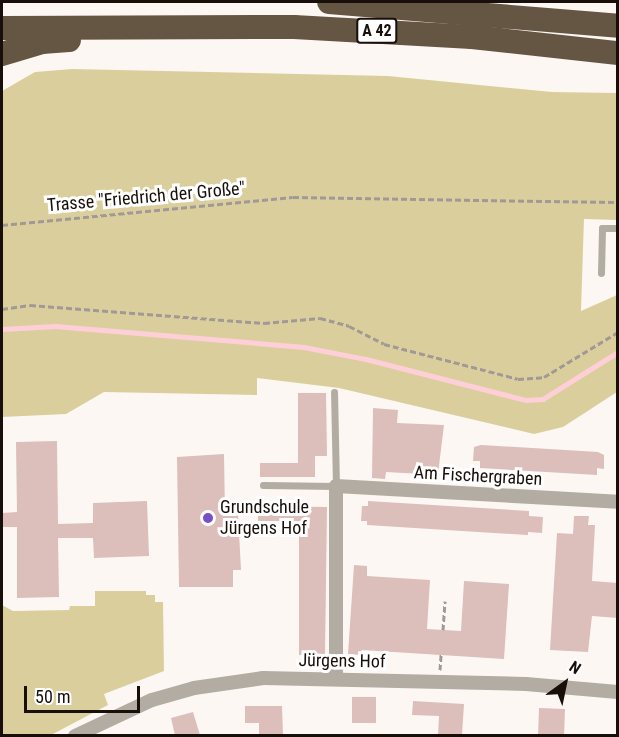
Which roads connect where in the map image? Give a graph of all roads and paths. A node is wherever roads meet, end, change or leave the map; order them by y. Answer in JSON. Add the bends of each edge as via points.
{"nodes":[{"id":1,"x":329,"y":2,"type":"edge"},
{"id":2,"x":188,"y":25,"type":"junction"},
{"id":3,"x":618,"y":26,"type":"edge"},
{"id":4,"x":2,"y":28,"type":"edge"},
{"id":5,"x":618,"y":53,"type":"edge"},
{"id":6,"x":2,"y":54,"type":"edge"},
{"id":7,"x":618,"y":202,"type":"edge"},
{"id":8,"x":2,"y":225,"type":"edge"},
{"id":9,"x":618,"y":228,"type":"edge"},
{"id":10,"x":601,"y":273,"type":"dead end"},
{"id":11,"x":2,"y":309,"type":"edge"},
{"id":12,"x":618,"y":332,"type":"edge"},
{"id":13,"x":334,"y":392,"type":"dead end"},
{"id":14,"x":263,"y":486,"type":"dead end"},
{"id":15,"x":336,"y":486,"type":"junction"},
{"id":16,"x":618,"y":502,"type":"edge"},
{"id":17,"x":445,"y":601,"type":"dead end"},
{"id":18,"x":443,"y":630,"type":"dead end"},
{"id":19,"x":441,"y":654,"type":"dead end"},
{"id":20,"x":441,"y":659,"type":"dead end"},
{"id":21,"x":336,"y":678,"type":"junction"},
{"id":22,"x":618,"y":692,"type":"edge"},
{"id":23,"x":75,"y":735,"type":"edge"}],
"edges":[{"from":1,"to":3,"type":"highway","number":"A 42"},
{"from":2,"to":4,"type":"highway","number":"A 42"},
{"from":2,"to":5,"type":"highway","number":"A 42","via":[[386,31]]},
{"from":2,"to":6,"type":"highway","via":[[177,39],[42,42]]},
{"from":7,"to":8,"type":"path","name":"Trasse \"Friedrich der Große\"","via":[[293,196]]},
{"from":9,"to":10,"type":"lane","via":[[602,228]]},
{"from":11,"to":12,"type":"path","via":[[30,305],[264,323],[320,318],[349,326],[384,344],[518,379],[544,377]]},
{"from":13,"to":15,"type":"lane"},
{"from":14,"to":15,"type":"lane"},
{"from":15,"to":16,"type":"street","name":"Am Fischergraben"},
{"from":15,"to":21,"type":"street"},
{"from":17,"to":18,"type":"path"},
{"from":19,"to":20,"type":"path"},
{"from":21,"to":22,"type":"street","name":"Jürgens Hof","via":[[526,684]]},
{"from":21,"to":23,"type":"street","name":"Jürgens Hof","via":[[263,678],[194,688],[119,713]]}]}
